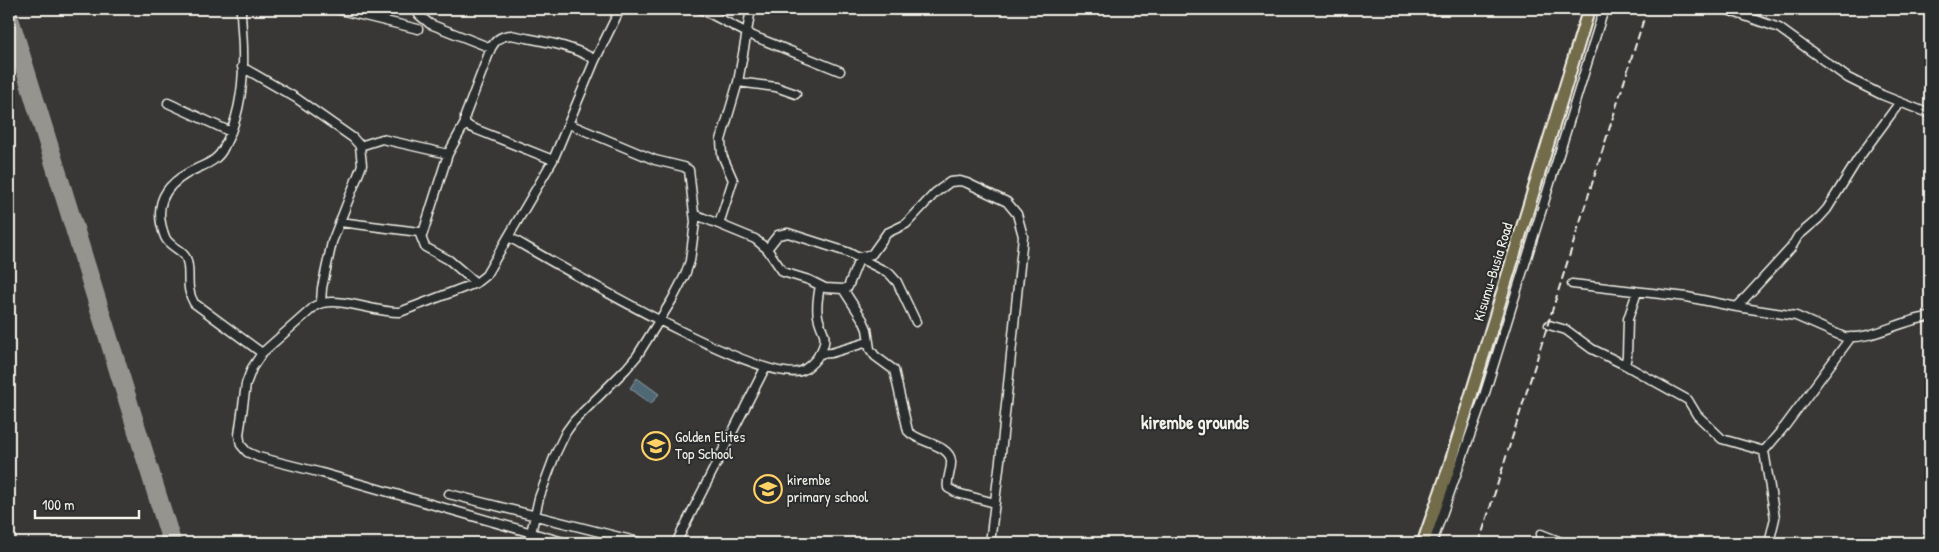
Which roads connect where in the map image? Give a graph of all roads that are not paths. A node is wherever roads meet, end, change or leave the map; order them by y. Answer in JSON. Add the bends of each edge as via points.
{"nodes":[{"id":1,"x":241,"y":9,"type":"edge"},
{"id":2,"x":336,"y":9,"type":"edge"},
{"id":3,"x":418,"y":9,"type":"edge"},
{"id":4,"x":620,"y":9,"type":"edge"},
{"id":5,"x":701,"y":9,"type":"edge"},
{"id":6,"x":751,"y":9,"type":"edge"},
{"id":7,"x":1589,"y":9,"type":"edge"},
{"id":8,"x":1604,"y":9,"type":"edge"},
{"id":9,"x":1725,"y":9,"type":"edge"},
{"id":10,"x":418,"y":29,"type":"dead end"},
{"id":11,"x":747,"y":32,"type":"junction"},
{"id":12,"x":492,"y":48,"type":"junction"},
{"id":13,"x":594,"y":60,"type":"junction"},
{"id":14,"x":242,"y":67,"type":"junction"},
{"id":15,"x":840,"y":71,"type":"dead end"},
{"id":16,"x":738,"y":82,"type":"junction"},
{"id":17,"x":796,"y":94,"type":"dead end"},
{"id":18,"x":1900,"y":102,"type":"junction"},
{"id":19,"x":168,"y":103,"type":"dead end"},
{"id":20,"x":1930,"y":114,"type":"edge"},
{"id":21,"x":466,"y":124,"type":"junction"},
{"id":22,"x":569,"y":124,"type":"junction"},
{"id":23,"x":231,"y":132,"type":"junction"},
{"id":24,"x":360,"y":146,"type":"junction"},
{"id":25,"x":448,"y":154,"type":"junction"},
{"id":26,"x":553,"y":160,"type":"junction"},
{"id":27,"x":694,"y":214,"type":"junction"},
{"id":28,"x":340,"y":222,"type":"junction"},
{"id":29,"x":719,"y":224,"type":"junction"},
{"id":30,"x":422,"y":236,"type":"junction"},
{"id":31,"x":509,"y":237,"type":"junction"},
{"id":32,"x":767,"y":249,"type":"junction"},
{"id":33,"x":860,"y":257,"type":"junction"},
{"id":34,"x":476,"y":283,"type":"junction"},
{"id":35,"x":1572,"y":284,"type":"dead end"},
{"id":36,"x":820,"y":286,"type":"junction"},
{"id":37,"x":843,"y":289,"type":"junction"},
{"id":38,"x":1637,"y":292,"type":"junction"},
{"id":39,"x":321,"y":302,"type":"junction"},
{"id":40,"x":1737,"y":307,"type":"junction"},
{"id":41,"x":1930,"y":317,"type":"edge"},
{"id":42,"x":659,"y":320,"type":"junction"},
{"id":43,"x":916,"y":322,"type":"dead end"},
{"id":44,"x":1549,"y":325,"type":"dead end"},
{"id":45,"x":1852,"y":337,"type":"junction"},
{"id":46,"x":868,"y":342,"type":"junction"},
{"id":47,"x":262,"y":353,"type":"junction"},
{"id":48,"x":820,"y":354,"type":"junction"},
{"id":49,"x":1625,"y":365,"type":"junction"},
{"id":50,"x":765,"y":368,"type":"junction"},
{"id":51,"x":1764,"y":451,"type":"junction"},
{"id":52,"x":449,"y":494,"type":"dead end"},
{"id":53,"x":995,"y":503,"type":"junction"},
{"id":54,"x":534,"y":516,"type":"junction"},
{"id":55,"x":531,"y":533,"type":"junction"},
{"id":56,"x":1541,"y":534,"type":"dead end"},
{"id":57,"x":568,"y":543,"type":"edge"},
{"id":58,"x":643,"y":543,"type":"edge"},
{"id":59,"x":676,"y":543,"type":"edge"},
{"id":60,"x":990,"y":543,"type":"edge"},
{"id":61,"x":1422,"y":543,"type":"edge"},
{"id":62,"x":1432,"y":543,"type":"edge"},
{"id":63,"x":1564,"y":543,"type":"edge"},
{"id":64,"x":1769,"y":543,"type":"edge"}],
"edges":[{"from":1,"to":14,"type":"street"},
{"from":2,"to":10,"type":"street"},
{"from":3,"to":12,"type":"street","via":[[419,15],[430,24]]},
{"from":4,"to":13,"type":"street"},
{"from":5,"to":11,"type":"street"},
{"from":6,"to":11,"type":"street"},
{"from":7,"to":61,"type":"highway","name":"Kisumu-Busia Road","via":[[1451,463]]},
{"from":8,"to":62,"type":"street","via":[[1484,396]]},
{"from":9,"to":18,"type":"street","via":[[1779,28],[1848,78]]},
{"from":11,"to":15,"type":"street"},
{"from":11,"to":16,"type":"street"},
{"from":12,"to":13,"type":"street","via":[[498,39],[511,35],[554,44]]},
{"from":12,"to":21,"type":"street","via":[[465,116]]},
{"from":13,"to":22,"type":"street"},
{"from":14,"to":23,"type":"street","via":[[241,94]]},
{"from":14,"to":24,"type":"street","via":[[296,98]]},
{"from":16,"to":17,"type":"street","via":[[776,87]]},
{"from":16,"to":29,"type":"street","via":[[721,140],[722,155],[733,180]]},
{"from":18,"to":20,"type":"street"},
{"from":18,"to":40,"type":"street","via":[[1858,159],[1827,209],[1798,236],[1791,248]]},
{"from":19,"to":23,"type":"street"},
{"from":21,"to":25,"type":"street"},
{"from":21,"to":26,"type":"street"},
{"from":22,"to":26,"type":"street"},
{"from":22,"to":27,"type":"street","via":[[655,160],[687,168]]},
{"from":23,"to":47,"type":"street","via":[[214,160],[175,182],[160,204],[160,216],[167,241],[187,259],[188,287],[194,303]]},
{"from":24,"to":25,"type":"street","via":[[382,139]]},
{"from":24,"to":28,"type":"street","via":[[362,165]]},
{"from":25,"to":30,"type":"street"},
{"from":26,"to":31,"type":"street"},
{"from":27,"to":29,"type":"street"},
{"from":27,"to":42,"type":"street","via":[[690,261],[678,290]]},
{"from":28,"to":30,"type":"street","via":[[417,232]]},
{"from":28,"to":39,"type":"street","via":[[332,242]]},
{"from":29,"to":32,"type":"street","via":[[755,239]]},
{"from":30,"to":34,"type":"street","via":[[425,247],[449,260]]},
{"from":31,"to":34,"type":"street","via":[[486,275]]},
{"from":31,"to":42,"type":"street"},
{"from":32,"to":33,"type":"street","via":[[778,235],[788,233]]},
{"from":32,"to":36,"type":"street","via":[[784,272]]},
{"from":33,"to":37,"type":"street","via":[[852,280]]},
{"from":33,"to":43,"type":"street","via":[[889,273],[897,282]]},
{"from":33,"to":53,"type":"street","via":[[872,254],[887,233],[906,224],[950,182],[967,183],[996,196],[1007,202],[1017,214],[1023,236]]},
{"from":34,"to":39,"type":"street","via":[[400,312]]},
{"from":35,"to":38,"type":"street"},
{"from":36,"to":37,"type":"street"},
{"from":36,"to":48,"type":"street","via":[[818,315],[824,340]]},
{"from":37,"to":46,"type":"street","via":[[863,320]]},
{"from":38,"to":40,"type":"street","via":[[1687,296]]},
{"from":38,"to":49,"type":"street","via":[[1628,319]]},
{"from":39,"to":47,"type":"street"},
{"from":40,"to":45,"type":"street","via":[[1796,316],[1839,335]]},
{"from":41,"to":45,"type":"street"},
{"from":42,"to":50,"type":"street","via":[[734,357]]},
{"from":42,"to":54,"type":"street","via":[[626,369],[570,426],[555,455]]},
{"from":44,"to":49,"type":"street","via":[[1566,330]]},
{"from":45,"to":51,"type":"street"},
{"from":46,"to":48,"type":"street"},
{"from":46,"to":53,"type":"street","via":[[876,356],[894,370],[908,431],[950,454],[948,488],[956,494]]},
{"from":47,"to":55,"type":"street","via":[[246,384],[242,407],[238,435],[246,452]]},
{"from":48,"to":50,"type":"street","via":[[800,373]]},
{"from":49,"to":51,"type":"street","via":[[1688,400],[1697,415],[1722,439]]},
{"from":50,"to":59,"type":"street"},
{"from":51,"to":64,"type":"street","via":[[1775,518]]},
{"from":52,"to":54,"type":"street"},
{"from":53,"to":60,"type":"street"},
{"from":54,"to":55,"type":"street"},
{"from":54,"to":58,"type":"street"},
{"from":55,"to":57,"type":"street"},
{"from":56,"to":63,"type":"street"}]}
